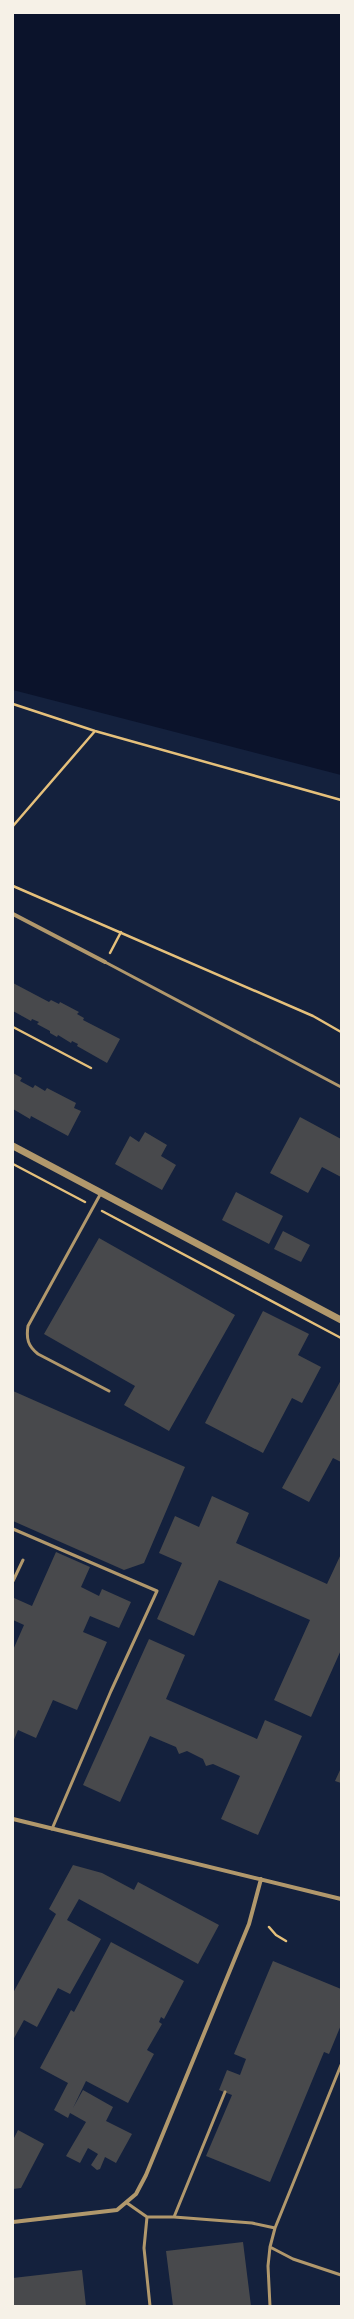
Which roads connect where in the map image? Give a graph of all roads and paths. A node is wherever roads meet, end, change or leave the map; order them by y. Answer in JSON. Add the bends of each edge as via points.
{"nodes":[{"id":1,"x":13,"y":704,"type":"edge"},
{"id":2,"x":95,"y":731,"type":"junction"},
{"id":3,"x":341,"y":800,"type":"edge"},
{"id":4,"x":13,"y":826,"type":"edge"},
{"id":5,"x":13,"y":886,"type":"edge"},
{"id":6,"x":13,"y":914,"type":"edge"},
{"id":7,"x":121,"y":932,"type":"junction"},
{"id":8,"x":106,"y":962,"type":"junction"},
{"id":9,"x":13,"y":1027,"type":"edge"},
{"id":10,"x":341,"y":1032,"type":"edge"},
{"id":11,"x":91,"y":1068,"type":"dead end"},
{"id":12,"x":341,"y":1087,"type":"edge"},
{"id":13,"x":13,"y":1146,"type":"edge"},
{"id":14,"x":13,"y":1164,"type":"edge"},
{"id":15,"x":101,"y":1193,"type":"junction"},
{"id":16,"x":94,"y":1207,"type":"junction"},
{"id":17,"x":341,"y":1320,"type":"edge"},
{"id":18,"x":341,"y":1338,"type":"edge"},
{"id":19,"x":109,"y":1390,"type":"dead end"},
{"id":20,"x":13,"y":1529,"type":"edge"},
{"id":21,"x":23,"y":1560,"type":"dead end"},
{"id":22,"x":13,"y":1581,"type":"edge"},
{"id":23,"x":13,"y":1819,"type":"edge"},
{"id":24,"x":52,"y":1829,"type":"junction"},
{"id":25,"x":262,"y":1879,"type":"junction"},
{"id":26,"x":341,"y":1899,"type":"edge"},
{"id":27,"x":269,"y":1927,"type":"dead end"},
{"id":28,"x":286,"y":1941,"type":"dead end"},
{"id":29,"x":341,"y":2065,"type":"edge"},
{"id":30,"x":225,"y":2092,"type":"dead end"},
{"id":31,"x":127,"y":2203,"type":"junction"},
{"id":32,"x":146,"y":2217,"type":"junction"},
{"id":33,"x":174,"y":2217,"type":"junction"},
{"id":34,"x":13,"y":2222,"type":"edge"},
{"id":35,"x":275,"y":2228,"type":"junction"},
{"id":36,"x":270,"y":2247,"type":"junction"},
{"id":37,"x":341,"y":2275,"type":"edge"},
{"id":38,"x":150,"y":2306,"type":"edge"},
{"id":39,"x":270,"y":2306,"type":"edge"}],
"edges":[{"from":1,"to":2,"type":"path"},
{"from":2,"to":3,"type":"path"},
{"from":2,"to":4,"type":"path"},
{"from":5,"to":7,"type":"path"},
{"from":6,"to":8,"type":"street"},
{"from":7,"to":8,"type":"path"},
{"from":7,"to":10,"type":"path","via":[[313,1016]]},
{"from":8,"to":12,"type":"lane"},
{"from":9,"to":11,"type":"path"},
{"from":13,"to":15,"type":"street"},
{"from":14,"to":16,"type":"path"},
{"from":15,"to":16,"type":"lane"},
{"from":15,"to":17,"type":"street"},
{"from":16,"to":18,"type":"path"},
{"from":16,"to":19,"type":"lane","via":[[28,1326],[26,1337],[30,1347],[38,1354]]},
{"from":20,"to":24,"type":"lane","via":[[157,1591]]},
{"from":21,"to":22,"type":"lane"},
{"from":23,"to":24,"type":"street"},
{"from":24,"to":25,"type":"street"},
{"from":25,"to":26,"type":"street"},
{"from":25,"to":31,"type":"street","via":[[249,1924],[146,2175],[136,2194]]},
{"from":27,"to":28,"type":"path"},
{"from":29,"to":35,"type":"lane"},
{"from":30,"to":33,"type":"lane"},
{"from":31,"to":32,"type":"lane"},
{"from":31,"to":34,"type":"street","via":[[117,2210]]},
{"from":32,"to":33,"type":"lane"},
{"from":32,"to":38,"type":"lane","via":[[144,2248]]},
{"from":33,"to":35,"type":"lane","via":[[252,2223]]},
{"from":35,"to":36,"type":"lane"},
{"from":36,"to":37,"type":"lane","via":[[293,2259]]},
{"from":36,"to":39,"type":"lane"}]}
